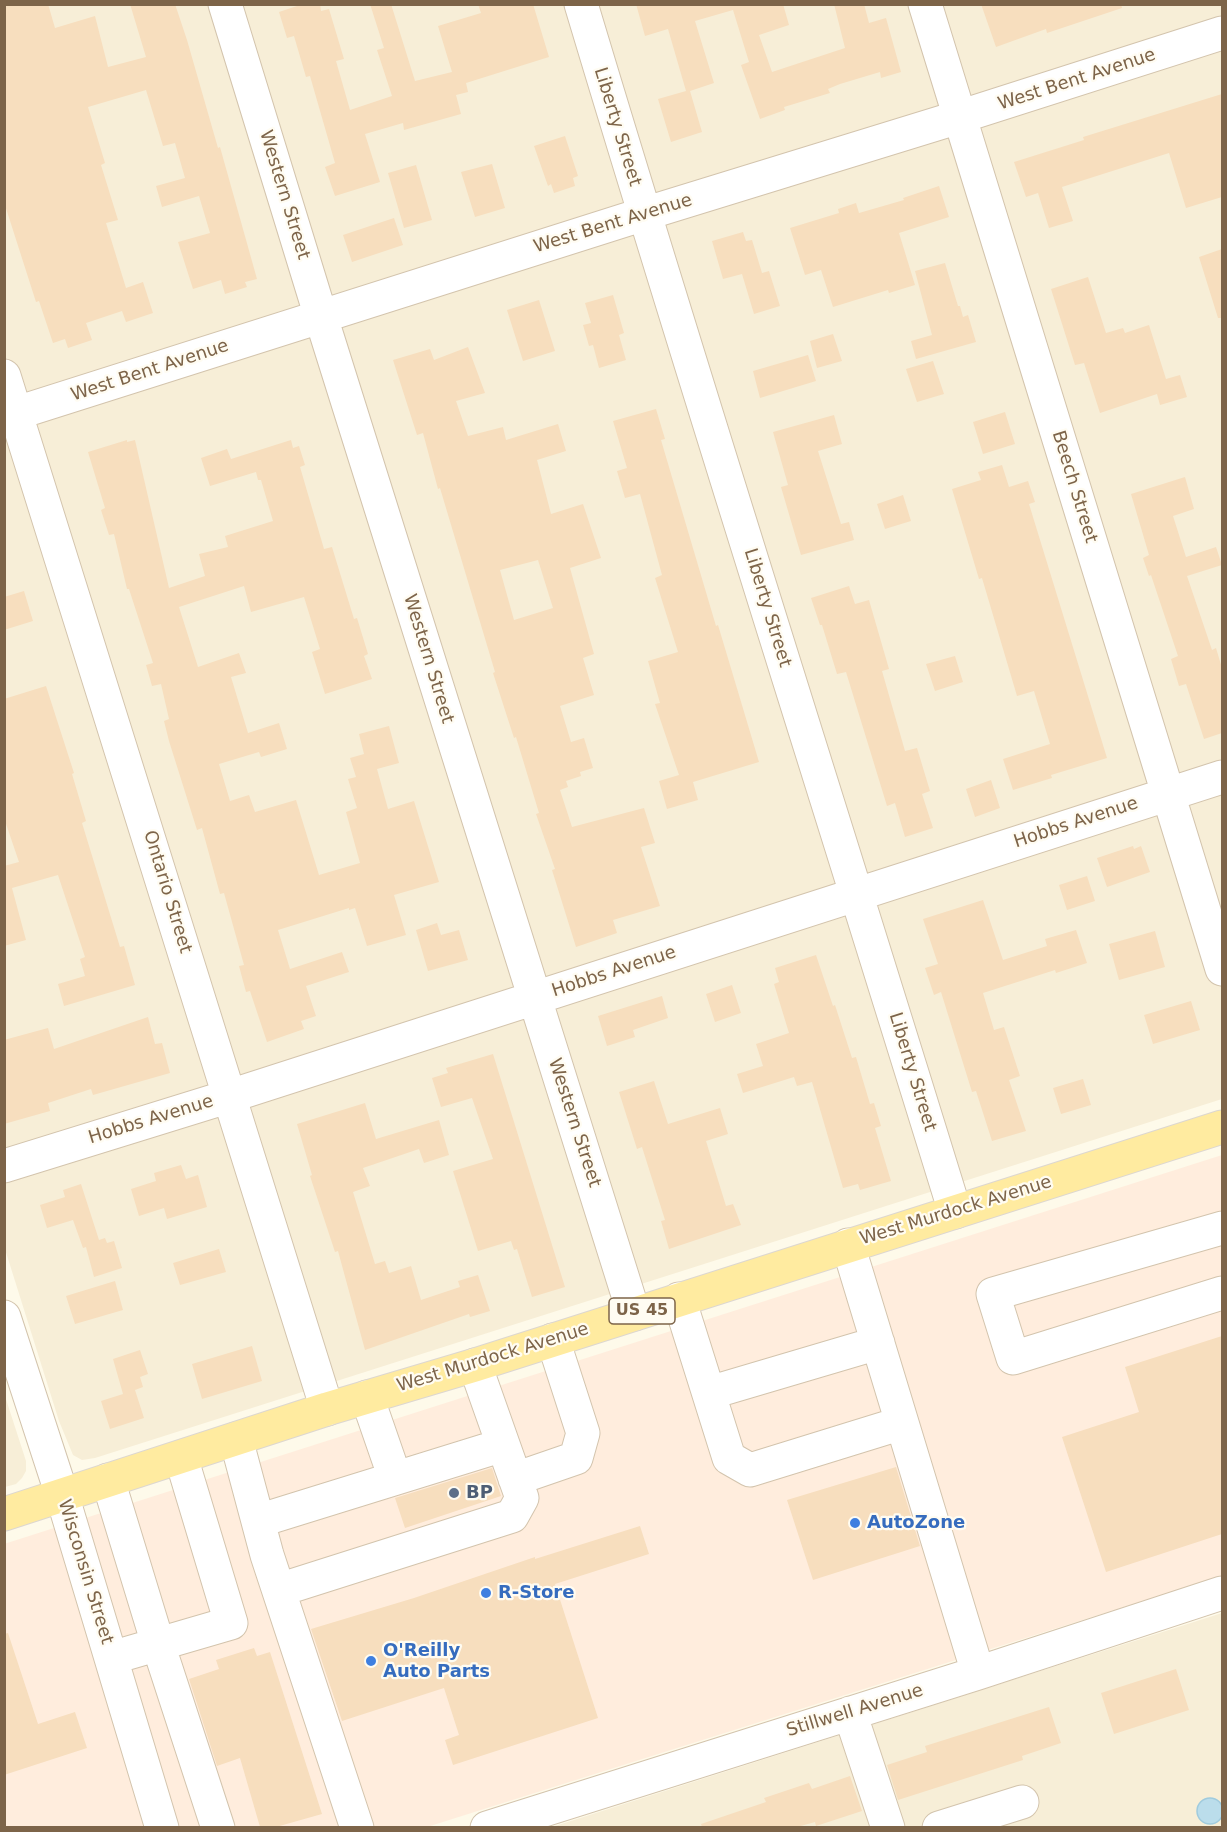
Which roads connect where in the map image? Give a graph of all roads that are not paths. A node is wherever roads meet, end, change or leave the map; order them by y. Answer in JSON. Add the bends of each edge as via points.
{"nodes":[{"id":1,"x":225,"y":4,"type":"edge"},
{"id":2,"x":581,"y":4,"type":"edge"},
{"id":3,"x":925,"y":4,"type":"edge"},
{"id":4,"x":1222,"y":33,"type":"edge"},
{"id":5,"x":959,"y":117,"type":"junction"},
{"id":6,"x":644,"y":214,"type":"junction"},
{"id":7,"x":321,"y":316,"type":"junction"},
{"id":8,"x":4,"y":376,"type":"edge"},
{"id":9,"x":10,"y":415,"type":"edge"},
{"id":10,"x":1222,"y":777,"type":"edge"},
{"id":11,"x":1169,"y":794,"type":"junction"},
{"id":12,"x":857,"y":893,"type":"junction"},
{"id":13,"x":1222,"y":969,"type":"edge"},
{"id":14,"x":534,"y":998,"type":"junction"},
{"id":15,"x":230,"y":1096,"type":"junction"},
{"id":16,"x":1222,"y":1127,"type":"edge"},
{"id":17,"x":4,"y":1166,"type":"edge"},
{"id":18,"x":955,"y":1212,"type":"junction"},
{"id":19,"x":1222,"y":1228,"type":"edge"},
{"id":20,"x":848,"y":1245,"type":"junction"},
{"id":21,"x":1222,"y":1293,"type":"edge"},
{"id":22,"x":679,"y":1299,"type":"junction"},
{"id":23,"x":634,"y":1314,"type":"junction"},
{"id":24,"x":4,"y":1317,"type":"edge"},
{"id":25,"x":553,"y":1340,"type":"junction"},
{"id":26,"x":878,"y":1343,"type":"junction"},
{"id":27,"x":476,"y":1365,"type":"junction"},
{"id":28,"x":709,"y":1393,"type":"junction"},
{"id":29,"x":367,"y":1397,"type":"junction"},
{"id":30,"x":327,"y":1409,"type":"junction"},
{"id":31,"x":902,"y":1424,"type":"junction"},
{"id":32,"x":236,"y":1439,"type":"junction"},
{"id":33,"x":502,"y":1445,"type":"junction"},
{"id":34,"x":181,"y":1457,"type":"junction"},
{"id":35,"x":395,"y":1478,"type":"junction"},
{"id":36,"x":515,"y":1479,"type":"junction"},
{"id":37,"x":108,"y":1480,"type":"junction"},
{"id":38,"x":62,"y":1496,"type":"junction"},
{"id":39,"x":4,"y":1514,"type":"edge"},
{"id":40,"x":258,"y":1521,"type":"junction"},
{"id":41,"x":279,"y":1590,"type":"junction"},
{"id":42,"x":1222,"y":1593,"type":"edge"},
{"id":43,"x":158,"y":1644,"type":"junction"},
{"id":44,"x":111,"y":1658,"type":"junction"},
{"id":45,"x":978,"y":1673,"type":"junction"},
{"id":46,"x":850,"y":1713,"type":"junction"},
{"id":47,"x":201,"y":1775,"type":"junction"},
{"id":48,"x":151,"y":1791,"type":"junction"},
{"id":49,"x":1022,"y":1802,"type":"dead end"},
{"id":50,"x":545,"y":1819,"type":"edge"},
{"id":51,"x":209,"y":1825,"type":"edge"},
{"id":52,"x":162,"y":1827,"type":"edge"},
{"id":53,"x":357,"y":1827,"type":"edge"},
{"id":54,"x":487,"y":1827,"type":"edge"},
{"id":55,"x":888,"y":1827,"type":"edge"},
{"id":56,"x":939,"y":1827,"type":"edge"}],
"edges":[{"from":1,"to":7,"type":"street","name":"Western Street"},
{"from":2,"to":6,"type":"street","name":"Liberty Street"},
{"from":3,"to":5,"type":"street","name":"Beech Street"},
{"from":4,"to":5,"type":"street","name":"West Bent Avenue"},
{"from":5,"to":6,"type":"street","name":"West Bent Avenue"},
{"from":5,"to":11,"type":"street","name":"Beech Street"},
{"from":6,"to":7,"type":"street","name":"West Bent Avenue"},
{"from":6,"to":12,"type":"street","name":"Liberty Street"},
{"from":7,"to":9,"type":"street","name":"West Bent Avenue"},
{"from":7,"to":14,"type":"street","name":"Western Street"},
{"from":8,"to":9,"type":"street","name":"Ontario Street"},
{"from":9,"to":15,"type":"street","name":"Ontario Street"},
{"from":10,"to":11,"type":"street","name":"Hobbs Avenue"},
{"from":11,"to":12,"type":"street","name":"Hobbs Avenue"},
{"from":11,"to":13,"type":"street","name":"Beech Street"},
{"from":12,"to":14,"type":"street","name":"Hobbs Avenue"},
{"from":12,"to":18,"type":"street","name":"Liberty Street"},
{"from":14,"to":15,"type":"street","name":"Hobbs Avenue"},
{"from":14,"to":23,"type":"street","name":"Western Street"},
{"from":15,"to":17,"type":"street","name":"Hobbs Avenue"},
{"from":15,"to":30,"type":"street","name":"Ontario Street"},
{"from":16,"to":18,"type":"main road","name":"West Murdock Avenue","number":"US 45"},
{"from":18,"to":20,"type":"main road","name":"West Murdock Avenue","number":"US 45"},
{"from":19,"to":21,"type":"street","via":[[993,1294],[1013,1358]]},
{"from":20,"to":22,"type":"main road","name":"West Murdock Avenue","number":"US 45"},
{"from":20,"to":26,"type":"street"},
{"from":22,"to":23,"type":"main road","name":"West Murdock Avenue","number":"US 45"},
{"from":22,"to":28,"type":"street"},
{"from":23,"to":25,"type":"main road","name":"West Murdock Avenue","number":"US 45"},
{"from":24,"to":38,"type":"street","name":"Wisconsin Street"},
{"from":25,"to":27,"type":"main road","name":"West Murdock Avenue","number":"US 45"},
{"from":25,"to":36,"type":"street","via":[[583,1433],[576,1458]]},
{"from":26,"to":28,"type":"street"},
{"from":26,"to":31,"type":"street"},
{"from":27,"to":29,"type":"main road","name":"West Murdock Avenue","number":"US 45"},
{"from":27,"to":33,"type":"street"},
{"from":28,"to":31,"type":"street","via":[[729,1458],[750,1470]]},
{"from":29,"to":30,"type":"main road","name":"West Murdock Avenue","number":"US 45"},
{"from":29,"to":35,"type":"street"},
{"from":30,"to":32,"type":"main road","name":"West Murdock Avenue","number":"US 45"},
{"from":31,"to":45,"type":"street"},
{"from":32,"to":34,"type":"main road","name":"West Murdock Avenue","number":"US 45"},
{"from":32,"to":40,"type":"street"},
{"from":33,"to":35,"type":"street"},
{"from":33,"to":36,"type":"street"},
{"from":34,"to":37,"type":"main road","name":"West Murdock Avenue","number":"US 45"},
{"from":34,"to":43,"type":"street","via":[[231,1623]]},
{"from":35,"to":40,"type":"street"},
{"from":36,"to":41,"type":"street","via":[[522,1498],[512,1516]]},
{"from":37,"to":38,"type":"main road","name":"West Murdock Avenue","number":"US 45"},
{"from":37,"to":43,"type":"street"},
{"from":38,"to":39,"type":"main road","name":"West Murdock Avenue","number":"US 45"},
{"from":38,"to":44,"type":"street","name":"Wisconsin Street"},
{"from":40,"to":41,"type":"street"},
{"from":41,"to":53,"type":"street"},
{"from":42,"to":45,"type":"street","name":"Stillwell Avenue"},
{"from":43,"to":44,"type":"street"},
{"from":43,"to":47,"type":"street"},
{"from":44,"to":48,"type":"street","name":"Wisconsin Street"},
{"from":45,"to":46,"type":"street","name":"Stillwell Avenue"},
{"from":46,"to":50,"type":"street","name":"Stillwell Avenue"},
{"from":46,"to":55,"type":"street"},
{"from":47,"to":48,"type":"street"},
{"from":47,"to":51,"type":"street"},
{"from":48,"to":52,"type":"street","name":"Wisconsin Street"},
{"from":49,"to":56,"type":"street"},
{"from":50,"to":54,"type":"street","name":"Stillwell Avenue"}]}
